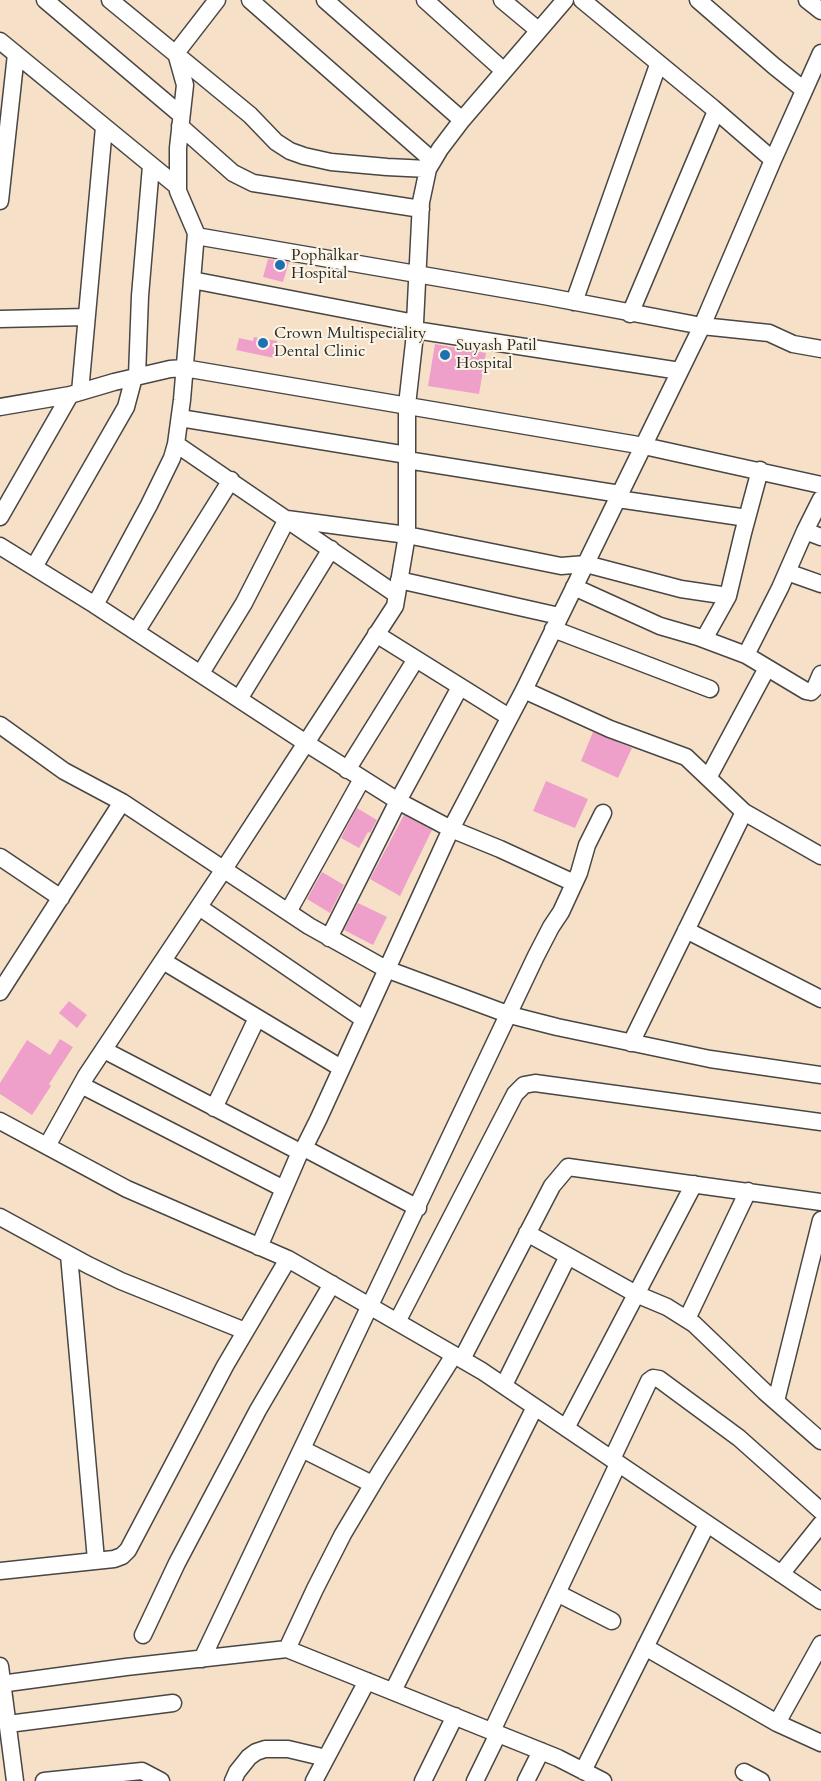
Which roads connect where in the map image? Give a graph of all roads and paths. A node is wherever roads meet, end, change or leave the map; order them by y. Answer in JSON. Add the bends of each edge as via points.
{"nodes":[{"id":1,"x":45,"y":0,"type":"edge"},
{"id":2,"x":110,"y":0,"type":"edge"},
{"id":3,"x":217,"y":0,"type":"edge"},
{"id":4,"x":250,"y":0,"type":"edge"},
{"id":5,"x":325,"y":0,"type":"edge"},
{"id":6,"x":425,"y":0,"type":"edge"},
{"id":7,"x":502,"y":0,"type":"edge"},
{"id":8,"x":565,"y":0,"type":"edge"},
{"id":9,"x":582,"y":0,"type":"edge"},
{"id":10,"x":698,"y":0,"type":"edge"},
{"id":11,"x":807,"y":0,"type":"edge"},
{"id":12,"x":821,"y":11,"type":"edge"},
{"id":13,"x":538,"y":30,"type":"junction"},
{"id":14,"x":0,"y":40,"type":"edge"},
{"id":15,"x":821,"y":53,"type":"edge"},
{"id":16,"x":16,"y":54,"type":"junction"},
{"id":17,"x":176,"y":54,"type":"junction"},
{"id":18,"x":658,"y":65,"type":"junction"},
{"id":19,"x":504,"y":71,"type":"junction"},
{"id":20,"x":804,"y":90,"type":"junction"},
{"id":21,"x":716,"y":111,"type":"junction"},
{"id":22,"x":462,"y":120,"type":"junction"},
{"id":23,"x":181,"y":121,"type":"junction"},
{"id":24,"x":104,"y":127,"type":"junction"},
{"id":25,"x":773,"y":160,"type":"junction"},
{"id":26,"x":431,"y":165,"type":"junction"},
{"id":27,"x":151,"y":166,"type":"junction"},
{"id":28,"x":178,"y":187,"type":"junction"},
{"id":29,"x":0,"y":200,"type":"edge"},
{"id":30,"x":421,"y":209,"type":"junction"},
{"id":31,"x":196,"y":236,"type":"junction"},
{"id":32,"x":418,"y":276,"type":"junction"},
{"id":33,"x":192,"y":280,"type":"junction"},
{"id":34,"x":574,"y":302,"type":"junction"},
{"id":35,"x":630,"y":314,"type":"junction"},
{"id":36,"x":86,"y":317,"type":"junction"},
{"id":37,"x":0,"y":319,"type":"edge"},
{"id":38,"x":415,"y":326,"type":"junction"},
{"id":39,"x":702,"y":326,"type":"junction"},
{"id":40,"x":821,"y":349,"type":"edge"},
{"id":41,"x":184,"y":368,"type":"junction"},
{"id":42,"x":680,"y":371,"type":"junction"},
{"id":43,"x":135,"y":376,"type":"junction"},
{"id":44,"x":75,"y":394,"type":"junction"},
{"id":45,"x":407,"y":405,"type":"junction"},
{"id":46,"x":0,"y":406,"type":"edge"},
{"id":47,"x":180,"y":418,"type":"junction"},
{"id":48,"x":176,"y":444,"type":"junction"},
{"id":49,"x":644,"y":446,"type":"junction"},
{"id":50,"x":407,"y":458,"type":"junction"},
{"id":51,"x":760,"y":470,"type":"junction"},
{"id":52,"x":231,"y":480,"type":"junction"},
{"id":53,"x":821,"y":485,"type":"edge"},
{"id":54,"x":619,"y":497,"type":"junction"},
{"id":55,"x":821,"y":499,"type":"edge"},
{"id":56,"x":0,"y":516,"type":"edge"},
{"id":57,"x":747,"y":518,"type":"junction"},
{"id":58,"x":288,"y":519,"type":"junction"},
{"id":59,"x":805,"y":531,"type":"junction"},
{"id":60,"x":406,"y":535,"type":"junction"},
{"id":61,"x":821,"y":537,"type":"edge"},
{"id":62,"x":0,"y":546,"type":"edge"},
{"id":63,"x":331,"y":549,"type":"junction"},
{"id":64,"x":586,"y":564,"type":"junction"},
{"id":65,"x":34,"y":567,"type":"junction"},
{"id":66,"x":787,"y":572,"type":"junction"},
{"id":67,"x":821,"y":584,"type":"edge"},
{"id":68,"x":398,"y":587,"type":"junction"},
{"id":69,"x":574,"y":587,"type":"junction"},
{"id":70,"x":728,"y":596,"type":"junction"},
{"id":71,"x":95,"y":605,"type":"junction"},
{"id":72,"x":556,"y":622,"type":"junction"},
{"id":73,"x":136,"y":632,"type":"junction"},
{"id":74,"x":376,"y":634,"type":"junction"},
{"id":75,"x":704,"y":640,"type":"junction"},
{"id":76,"x":746,"y":655,"type":"junction"},
{"id":77,"x":416,"y":660,"type":"junction"},
{"id":78,"x":767,"y":668,"type":"junction"},
{"id":79,"x":201,"y":673,"type":"junction"},
{"id":80,"x":821,"y":674,"type":"edge"},
{"id":81,"x":460,"y":687,"type":"junction"},
{"id":82,"x":710,"y":689,"type":"dead end"},
{"id":83,"x":524,"y":690,"type":"junction"},
{"id":84,"x":239,"y":699,"type":"junction"},
{"id":85,"x":509,"y":718,"type":"junction"},
{"id":86,"x":0,"y":725,"type":"edge"},
{"id":87,"x":306,"y":743,"type":"junction"},
{"id":88,"x":347,"y":770,"type":"junction"},
{"id":89,"x":708,"y":778,"type":"junction"},
{"id":90,"x":362,"y":779,"type":"junction"},
{"id":91,"x":398,"y":801,"type":"junction"},
{"id":92,"x":122,"y":802,"type":"junction"},
{"id":93,"x":744,"y":812,"type":"junction"},
{"id":94,"x":603,"y":813,"type":"dead end"},
{"id":95,"x":451,"y":829,"type":"junction"},
{"id":96,"x":821,"y":856,"type":"edge"},
{"id":97,"x":0,"y":857,"type":"edge"},
{"id":98,"x":224,"y":869,"type":"junction"},
{"id":99,"x":574,"y":883,"type":"junction"},
{"id":100,"x":61,"y":898,"type":"junction"},
{"id":101,"x":199,"y":907,"type":"junction"},
{"id":102,"x":288,"y":912,"type":"junction"},
{"id":103,"x":686,"y":930,"type":"junction"},
{"id":104,"x":329,"y":938,"type":"junction"},
{"id":105,"x":163,"y":961,"type":"junction"},
{"id":106,"x":386,"y":969,"type":"junction"},
{"id":107,"x":0,"y":992,"type":"edge"},
{"id":108,"x":821,"y":999,"type":"edge"},
{"id":109,"x":510,"y":1015,"type":"junction"},
{"id":110,"x":257,"y":1018,"type":"junction"},
{"id":111,"x":364,"y":1019,"type":"junction"},
{"id":112,"x":631,"y":1043,"type":"junction"},
{"id":113,"x":104,"y":1050,"type":"junction"},
{"id":114,"x":341,"y":1068,"type":"junction"},
{"id":115,"x":821,"y":1074,"type":"edge"},
{"id":116,"x":81,"y":1085,"type":"junction"},
{"id":117,"x":214,"y":1108,"type":"junction"},
{"id":118,"x":0,"y":1121,"type":"edge"},
{"id":119,"x":821,"y":1122,"type":"edge"},
{"id":120,"x":47,"y":1146,"type":"junction"},
{"id":121,"x":302,"y":1150,"type":"junction"},
{"id":122,"x":694,"y":1184,"type":"junction"},
{"id":123,"x":284,"y":1189,"type":"junction"},
{"id":124,"x":748,"y":1191,"type":"junction"},
{"id":125,"x":821,"y":1202,"type":"edge"},
{"id":126,"x":418,"y":1208,"type":"junction"},
{"id":127,"x":0,"y":1217,"type":"edge"},
{"id":128,"x":821,"y":1220,"type":"edge"},
{"id":129,"x":527,"y":1233,"type":"junction"},
{"id":130,"x":259,"y":1246,"type":"junction"},
{"id":131,"x":69,"y":1255,"type":"junction"},
{"id":132,"x":568,"y":1256,"type":"junction"},
{"id":133,"x":288,"y":1259,"type":"junction"},
{"id":134,"x":332,"y":1284,"type":"junction"},
{"id":135,"x":636,"y":1294,"type":"junction"},
{"id":136,"x":370,"y":1306,"type":"junction"},
{"id":137,"x":687,"y":1320,"type":"junction"},
{"id":138,"x":397,"y":1322,"type":"junction"},
{"id":139,"x":245,"y":1331,"type":"junction"},
{"id":140,"x":458,"y":1357,"type":"junction"},
{"id":141,"x":504,"y":1385,"type":"junction"},
{"id":142,"x":776,"y":1401,"type":"junction"},
{"id":143,"x":535,"y":1407,"type":"junction"},
{"id":144,"x":566,"y":1428,"type":"junction"},
{"id":145,"x":821,"y":1442,"type":"edge"},
{"id":146,"x":302,"y":1449,"type":"junction"},
{"id":147,"x":615,"y":1461,"type":"junction"},
{"id":148,"x":372,"y":1484,"type":"junction"},
{"id":149,"x":821,"y":1511,"type":"edge"},
{"id":150,"x":707,"y":1524,"type":"junction"},
{"id":151,"x":821,"y":1524,"type":"edge"},
{"id":152,"x":96,"y":1560,"type":"junction"},
{"id":153,"x":0,"y":1571,"type":"edge"},
{"id":154,"x":781,"y":1574,"type":"junction"},
{"id":155,"x":557,"y":1593,"type":"junction"},
{"id":156,"x":821,"y":1601,"type":"edge"},
{"id":157,"x":612,"y":1620,"type":"dead end"},
{"id":158,"x":143,"y":1635,"type":"dead end"},
{"id":159,"x":821,"y":1644,"type":"edge"},
{"id":160,"x":645,"y":1647,"type":"junction"},
{"id":161,"x":287,"y":1649,"type":"junction"},
{"id":162,"x":202,"y":1659,"type":"junction"},
{"id":163,"x":0,"y":1666,"type":"edge"},
{"id":164,"x":367,"y":1681,"type":"junction"},
{"id":165,"x":2,"y":1684,"type":"edge"},
{"id":166,"x":393,"y":1691,"type":"junction"},
{"id":167,"x":172,"y":1703,"type":"dead end"},
{"id":168,"x":454,"y":1716,"type":"junction"},
{"id":169,"x":777,"y":1723,"type":"junction"},
{"id":170,"x":8,"y":1724,"type":"junction"},
{"id":171,"x":495,"y":1732,"type":"junction"},
{"id":172,"x":821,"y":1743,"type":"edge"},
{"id":173,"x":541,"y":1751,"type":"junction"},
{"id":174,"x":326,"y":1758,"type":"junction"},
{"id":175,"x":583,"y":1771,"type":"junction"},
{"id":176,"x":744,"y":1772,"type":"dead end"},
{"id":177,"x":15,"y":1781,"type":"edge"},
{"id":178,"x":44,"y":1781,"type":"edge"},
{"id":179,"x":161,"y":1781,"type":"edge"},
{"id":180,"x":233,"y":1781,"type":"edge"},
{"id":181,"x":314,"y":1781,"type":"edge"},
{"id":182,"x":423,"y":1781,"type":"edge"},
{"id":183,"x":475,"y":1781,"type":"edge"},
{"id":184,"x":526,"y":1781,"type":"edge"},
{"id":185,"x":603,"y":1781,"type":"edge"},
{"id":186,"x":761,"y":1781,"type":"edge"}],
"edges":[{"from":1,"to":23,"type":"street"},
{"from":2,"to":17,"type":"street"},
{"from":3,"to":17,"type":"street"},
{"from":4,"to":26,"type":"street"},
{"from":5,"to":22,"type":"street"},
{"from":6,"to":19,"type":"street"},
{"from":7,"to":13,"type":"street"},
{"from":8,"to":13,"type":"street"},
{"from":9,"to":18,"type":"street"},
{"from":10,"to":20,"type":"street"},
{"from":11,"to":12,"type":"street"},
{"from":13,"to":19,"type":"street"},
{"from":14,"to":16,"type":"street"},
{"from":15,"to":20,"type":"street"},
{"from":16,"to":24,"type":"street"},
{"from":16,"to":29,"type":"street"},
{"from":17,"to":23,"type":"street","via":[[184,85]]},
{"from":17,"to":26,"type":"street","via":[[290,151],[331,162],[387,167]]},
{"from":18,"to":21,"type":"street"},
{"from":18,"to":34,"type":"street"},
{"from":19,"to":22,"type":"street"},
{"from":20,"to":25,"type":"street"},
{"from":21,"to":25,"type":"street"},
{"from":21,"to":35,"type":"street"},
{"from":22,"to":26,"type":"street"},
{"from":23,"to":28,"type":"street"},
{"from":23,"to":30,"type":"street","via":[[233,173],[253,183]]},
{"from":24,"to":27,"type":"street"},
{"from":24,"to":36,"type":"street"},
{"from":25,"to":39,"type":"street"},
{"from":26,"to":30,"type":"street"},
{"from":27,"to":28,"type":"street"},
{"from":27,"to":43,"type":"street"},
{"from":28,"to":31,"type":"street"},
{"from":30,"to":32,"type":"street"},
{"from":31,"to":32,"type":"street"},
{"from":31,"to":33,"type":"street"},
{"from":32,"to":34,"type":"street"},
{"from":32,"to":38,"type":"street"},
{"from":33,"to":38,"type":"street"},
{"from":33,"to":41,"type":"street"},
{"from":34,"to":35,"type":"street"},
{"from":35,"to":39,"type":"street"},
{"from":36,"to":37,"type":"street"},
{"from":36,"to":44,"type":"street"},
{"from":38,"to":42,"type":"street"},
{"from":38,"to":45,"type":"street"},
{"from":39,"to":40,"type":"street","via":[[769,333],[793,344]]},
{"from":39,"to":42,"type":"street"},
{"from":41,"to":43,"type":"street"},
{"from":41,"to":45,"type":"street"},
{"from":41,"to":47,"type":"street"},
{"from":42,"to":49,"type":"street"},
{"from":43,"to":44,"type":"street"},
{"from":43,"to":65,"type":"street","via":[[126,407]]},
{"from":44,"to":46,"type":"street"},
{"from":44,"to":56,"type":"street"},
{"from":45,"to":49,"type":"street"},
{"from":45,"to":50,"type":"street"},
{"from":47,"to":48,"type":"street"},
{"from":47,"to":50,"type":"street"},
{"from":48,"to":52,"type":"street"},
{"from":48,"to":71,"type":"street","via":[[149,505]]},
{"from":49,"to":51,"type":"street"},
{"from":49,"to":54,"type":"street"},
{"from":50,"to":54,"type":"street"},
{"from":50,"to":60,"type":"street"},
{"from":51,"to":53,"type":"street"},
{"from":51,"to":57,"type":"street"},
{"from":52,"to":58,"type":"street"},
{"from":52,"to":73,"type":"street"},
{"from":54,"to":57,"type":"street"},
{"from":54,"to":64,"type":"street"},
{"from":55,"to":59,"type":"street"},
{"from":57,"to":70,"type":"street"},
{"from":58,"to":60,"type":"street"},
{"from":58,"to":63,"type":"street"},
{"from":58,"to":79,"type":"street","via":[[244,603]]},
{"from":59,"to":61,"type":"street"},
{"from":59,"to":66,"type":"street"},
{"from":60,"to":64,"type":"street","via":[[562,566]]},
{"from":60,"to":68,"type":"street"},
{"from":62,"to":65,"type":"street"},
{"from":63,"to":68,"type":"street"},
{"from":63,"to":84,"type":"street"},
{"from":64,"to":69,"type":"street"},
{"from":64,"to":70,"type":"street","via":[[681,589]]},
{"from":65,"to":71,"type":"street"},
{"from":66,"to":67,"type":"street"},
{"from":66,"to":76,"type":"street"},
{"from":68,"to":72,"type":"street"},
{"from":68,"to":74,"type":"street","via":[[394,606]]},
{"from":69,"to":72,"type":"street"},
{"from":69,"to":75,"type":"street","via":[[660,626]]},
{"from":70,"to":75,"type":"street"},
{"from":71,"to":73,"type":"street"},
{"from":72,"to":82,"type":"street"},
{"from":72,"to":83,"type":"street"},
{"from":73,"to":79,"type":"street"},
{"from":74,"to":77,"type":"street"},
{"from":74,"to":87,"type":"street"},
{"from":75,"to":76,"type":"street"},
{"from":76,"to":78,"type":"street"},
{"from":77,"to":81,"type":"street"},
{"from":77,"to":88,"type":"street"},
{"from":78,"to":80,"type":"street","via":[[811,692]]},
{"from":78,"to":89,"type":"street"},
{"from":79,"to":84,"type":"street"},
{"from":81,"to":85,"type":"street"},
{"from":81,"to":91,"type":"street"},
{"from":83,"to":85,"type":"street"},
{"from":83,"to":89,"type":"street","via":[[610,729],[686,757]]},
{"from":84,"to":87,"type":"street"},
{"from":85,"to":95,"type":"street"},
{"from":86,"to":92,"type":"street","via":[[64,771]]},
{"from":87,"to":88,"type":"street"},
{"from":87,"to":98,"type":"street"},
{"from":88,"to":90,"type":"street"},
{"from":89,"to":93,"type":"street"},
{"from":90,"to":91,"type":"street"},
{"from":90,"to":102,"type":"street"},
{"from":91,"to":95,"type":"street"},
{"from":91,"to":104,"type":"street"},
{"from":92,"to":98,"type":"street"},
{"from":92,"to":100,"type":"street"},
{"from":93,"to":96,"type":"street"},
{"from":93,"to":103,"type":"street"},
{"from":94,"to":99,"type":"street","via":[[587,845]]},
{"from":95,"to":99,"type":"street"},
{"from":95,"to":106,"type":"street"},
{"from":97,"to":100,"type":"street"},
{"from":98,"to":101,"type":"street"},
{"from":98,"to":102,"type":"street"},
{"from":99,"to":109,"type":"street"},
{"from":100,"to":107,"type":"street"},
{"from":101,"to":105,"type":"street"},
{"from":101,"to":111,"type":"street"},
{"from":102,"to":104,"type":"street"},
{"from":103,"to":108,"type":"street"},
{"from":103,"to":112,"type":"street"},
{"from":104,"to":106,"type":"street"},
{"from":105,"to":110,"type":"street"},
{"from":105,"to":113,"type":"street"},
{"from":106,"to":109,"type":"street"},
{"from":106,"to":111,"type":"street"},
{"from":109,"to":112,"type":"street"},
{"from":109,"to":126,"type":"street"},
{"from":110,"to":114,"type":"street"},
{"from":110,"to":117,"type":"street"},
{"from":111,"to":114,"type":"street"},
{"from":112,"to":115,"type":"street","via":[[710,1059]]},
{"from":113,"to":116,"type":"street"},
{"from":113,"to":117,"type":"street"},
{"from":114,"to":121,"type":"street"},
{"from":116,"to":120,"type":"street"},
{"from":116,"to":123,"type":"street"},
{"from":117,"to":121,"type":"street"},
{"from":118,"to":120,"type":"street"},
{"from":119,"to":138,"type":"street","via":[[535,1083],[524,1086],[516,1094]]},
{"from":120,"to":130,"type":"street","via":[[126,1189]]},
{"from":121,"to":123,"type":"street"},
{"from":121,"to":126,"type":"street"},
{"from":122,"to":124,"type":"street"},
{"from":122,"to":129,"type":"street","via":[[568,1167],[552,1186]]},
{"from":122,"to":135,"type":"street"},
{"from":123,"to":130,"type":"street"},
{"from":124,"to":125,"type":"street"},
{"from":124,"to":137,"type":"street"},
{"from":126,"to":136,"type":"street"},
{"from":127,"to":131,"type":"street"},
{"from":128,"to":142,"type":"street"},
{"from":129,"to":132,"type":"street"},
{"from":129,"to":140,"type":"street"},
{"from":130,"to":133,"type":"street"},
{"from":131,"to":139,"type":"street","via":[[122,1281]]},
{"from":131,"to":152,"type":"street"},
{"from":132,"to":135,"type":"street"},
{"from":132,"to":141,"type":"street"},
{"from":133,"to":134,"type":"street"},
{"from":133,"to":139,"type":"street"},
{"from":134,"to":136,"type":"street"},
{"from":134,"to":158,"type":"street","via":[[258,1410]]},
{"from":135,"to":137,"type":"street"},
{"from":135,"to":144,"type":"street"},
{"from":136,"to":138,"type":"street"},
{"from":136,"to":146,"type":"street"},
{"from":137,"to":142,"type":"street"},
{"from":138,"to":140,"type":"street"},
{"from":139,"to":152,"type":"street","via":[[128,1550],[114,1559]]},
{"from":140,"to":141,"type":"street"},
{"from":140,"to":148,"type":"street"},
{"from":141,"to":143,"type":"street"},
{"from":142,"to":145,"type":"street"},
{"from":143,"to":144,"type":"street"},
{"from":143,"to":166,"type":"street"},
{"from":144,"to":147,"type":"street"},
{"from":146,"to":148,"type":"street"},
{"from":146,"to":162,"type":"street"},
{"from":147,"to":149,"type":"street","via":[[649,1381],[659,1379],[738,1438]]},
{"from":147,"to":150,"type":"street"},
{"from":147,"to":155,"type":"street"},
{"from":148,"to":161,"type":"street","via":[[314,1589]]},
{"from":150,"to":154,"type":"street"},
{"from":150,"to":160,"type":"street"},
{"from":151,"to":154,"type":"street"},
{"from":152,"to":153,"type":"street"},
{"from":154,"to":156,"type":"street"},
{"from":155,"to":157,"type":"street"},
{"from":155,"to":171,"type":"street"},
{"from":159,"to":169,"type":"street"},
{"from":160,"to":169,"type":"street"},
{"from":160,"to":175,"type":"street"},
{"from":161,"to":162,"type":"street"},
{"from":161,"to":164,"type":"street"},
{"from":162,"to":165,"type":"street"},
{"from":163,"to":165,"type":"street"},
{"from":164,"to":166,"type":"street"},
{"from":164,"to":174,"type":"street"},
{"from":165,"to":170,"type":"street"},
{"from":166,"to":168,"type":"street"},
{"from":167,"to":170,"type":"street"},
{"from":168,"to":171,"type":"street"},
{"from":168,"to":182,"type":"street"},
{"from":169,"to":172,"type":"street"},
{"from":170,"to":177,"type":"street"},
{"from":171,"to":173,"type":"street"},
{"from":171,"to":183,"type":"street"},
{"from":173,"to":175,"type":"street"},
{"from":173,"to":184,"type":"street"},
{"from":174,"to":180,"type":"street","via":[[288,1749],[265,1749],[249,1757]]},
{"from":174,"to":181,"type":"street"},
{"from":175,"to":185,"type":"street"},
{"from":176,"to":186,"type":"street"},
{"from":178,"to":179,"type":"street","via":[[142,1771]]}]}
